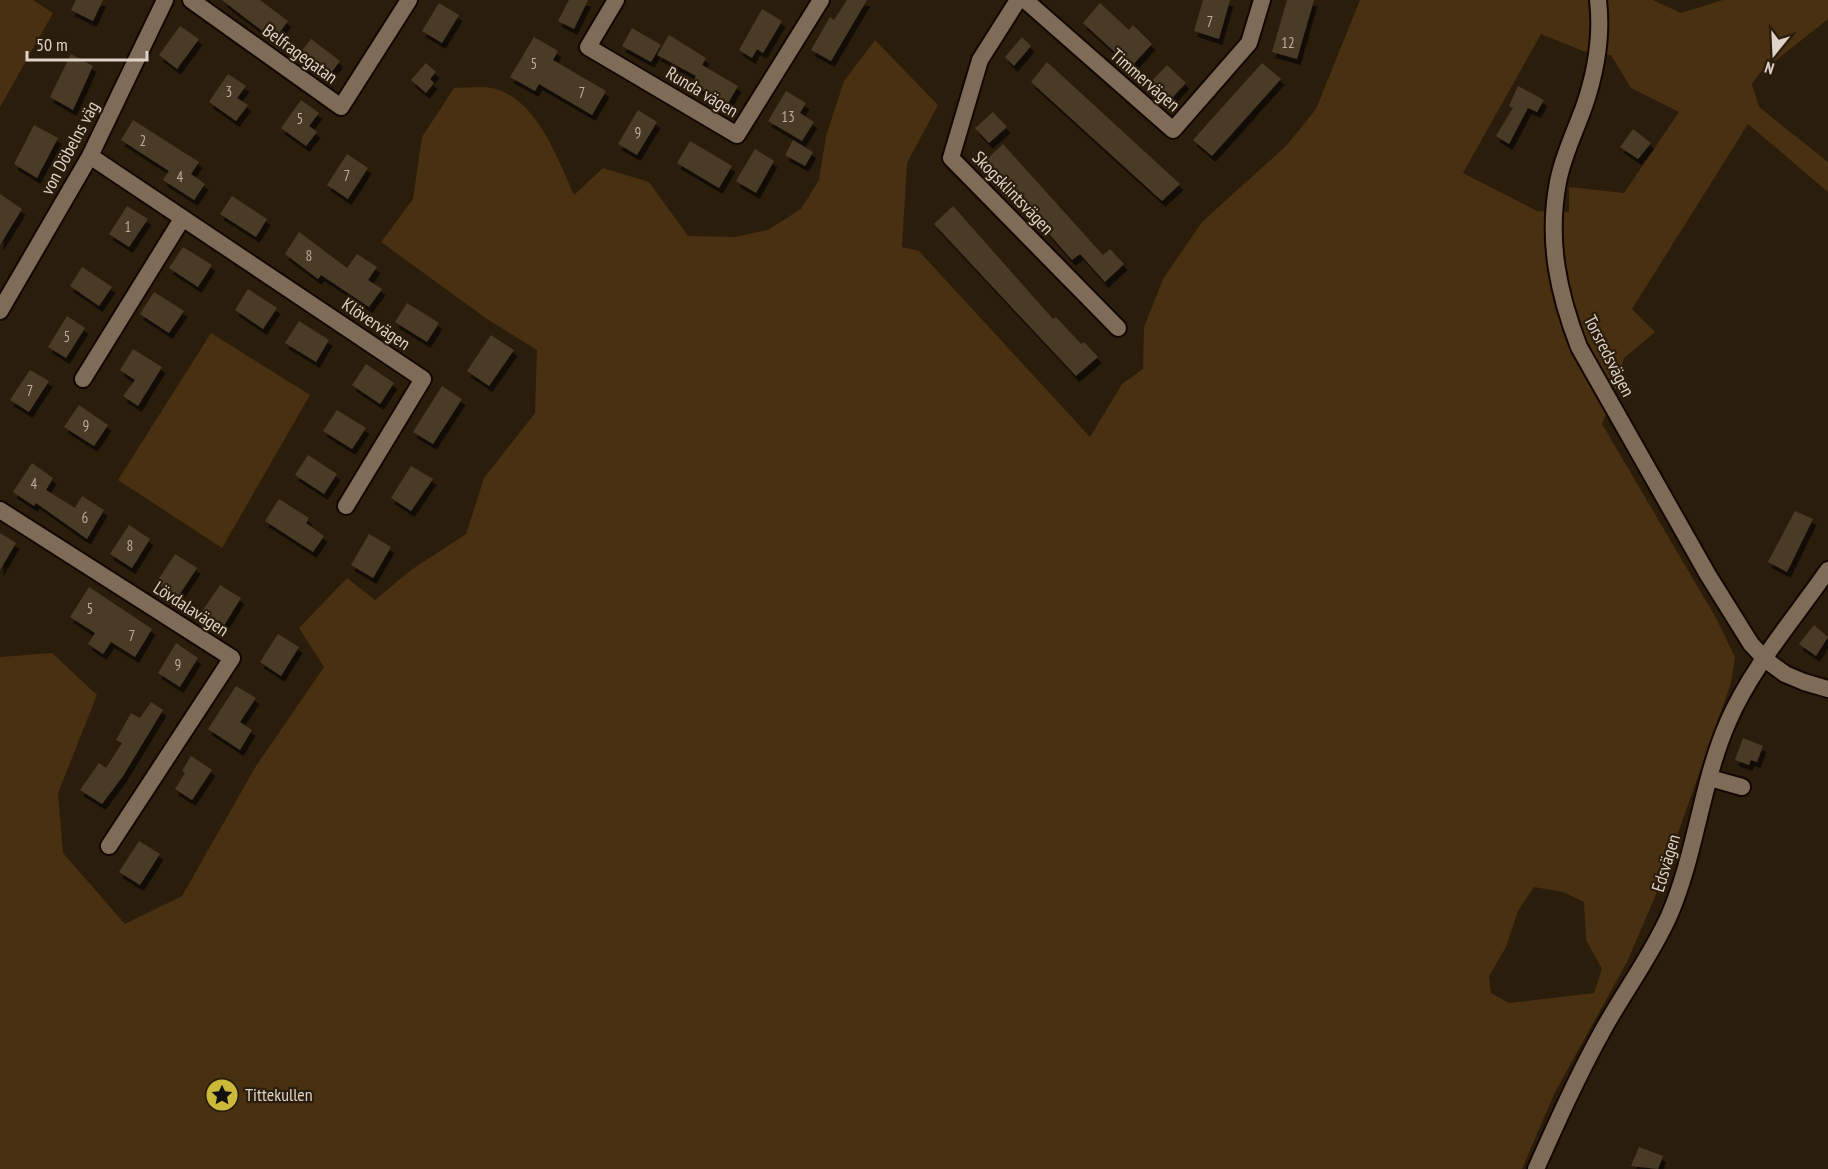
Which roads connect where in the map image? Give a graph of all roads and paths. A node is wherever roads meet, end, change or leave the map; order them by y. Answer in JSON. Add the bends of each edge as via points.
{"nodes":[{"id":1,"x":165,"y":0,"type":"edge"},
{"id":2,"x":191,"y":0,"type":"edge"},
{"id":3,"x":409,"y":0,"type":"edge"},
{"id":4,"x":616,"y":0,"type":"edge"},
{"id":5,"x":821,"y":0,"type":"edge"},
{"id":6,"x":1018,"y":0,"type":"edge"},
{"id":7,"x":1025,"y":0,"type":"edge"},
{"id":8,"x":1262,"y":0,"type":"edge"},
{"id":9,"x":1598,"y":0,"type":"edge"},
{"id":10,"x":90,"y":156,"type":"junction"},
{"id":11,"x":183,"y":219,"type":"junction"},
{"id":12,"x":0,"y":311,"type":"edge"},
{"id":13,"x":1118,"y":328,"type":"dead end"},
{"id":14,"x":84,"y":379,"type":"dead end"},
{"id":15,"x":346,"y":506,"type":"dead end"},
{"id":16,"x":0,"y":510,"type":"edge"},
{"id":17,"x":1828,"y":570,"type":"edge"},
{"id":18,"x":1766,"y":660,"type":"junction"},
{"id":19,"x":1828,"y":688,"type":"edge"},
{"id":20,"x":1710,"y":778,"type":"junction"},
{"id":21,"x":1742,"y":787,"type":"dead end"},
{"id":22,"x":109,"y":846,"type":"dead end"},
{"id":23,"x":1536,"y":1169,"type":"edge"}],
"edges":[{"from":1,"to":10,"type":"street","name":"von Döbelns väg"},
{"from":2,"to":3,"type":"street","name":"Belfragegatan","via":[[341,107]]},
{"from":4,"to":5,"type":"street","name":"Runda vägen","via":[[588,47],[737,135]]},
{"from":6,"to":13,"type":"street","name":"Skogsklintsvägen","via":[[980,60],[951,158]]},
{"from":7,"to":8,"type":"street","name":"Timmervägen","via":[[1173,130],[1249,43]]},
{"from":9,"to":18,"type":"street","name":"Torsredsvägen","via":[[1599,38],[1593,77],[1558,182],[1553,221],[1553,257],[1564,309],[1579,347],[1708,575],[1733,618]]},
{"from":10,"to":11,"type":"street","name":"Klövervägen"},
{"from":10,"to":12,"type":"street","name":"von Döbelns väg"},
{"from":11,"to":14,"type":"street"},
{"from":11,"to":15,"type":"street","name":"Klövervägen","via":[[423,379]]},
{"from":16,"to":22,"type":"street","name":"Lövdalavägen","via":[[232,658]]},
{"from":17,"to":18,"type":"street","name":"Edsvägen"},
{"from":18,"to":19,"type":"street","via":[[1804,682]]},
{"from":18,"to":20,"type":"street","name":"Edsvägen","via":[[1728,721]]},
{"from":20,"to":21,"type":"street"},
{"from":20,"to":23,"type":"street","name":"Edsvägen","via":[[1687,869],[1668,919],[1604,1029]]}]}
